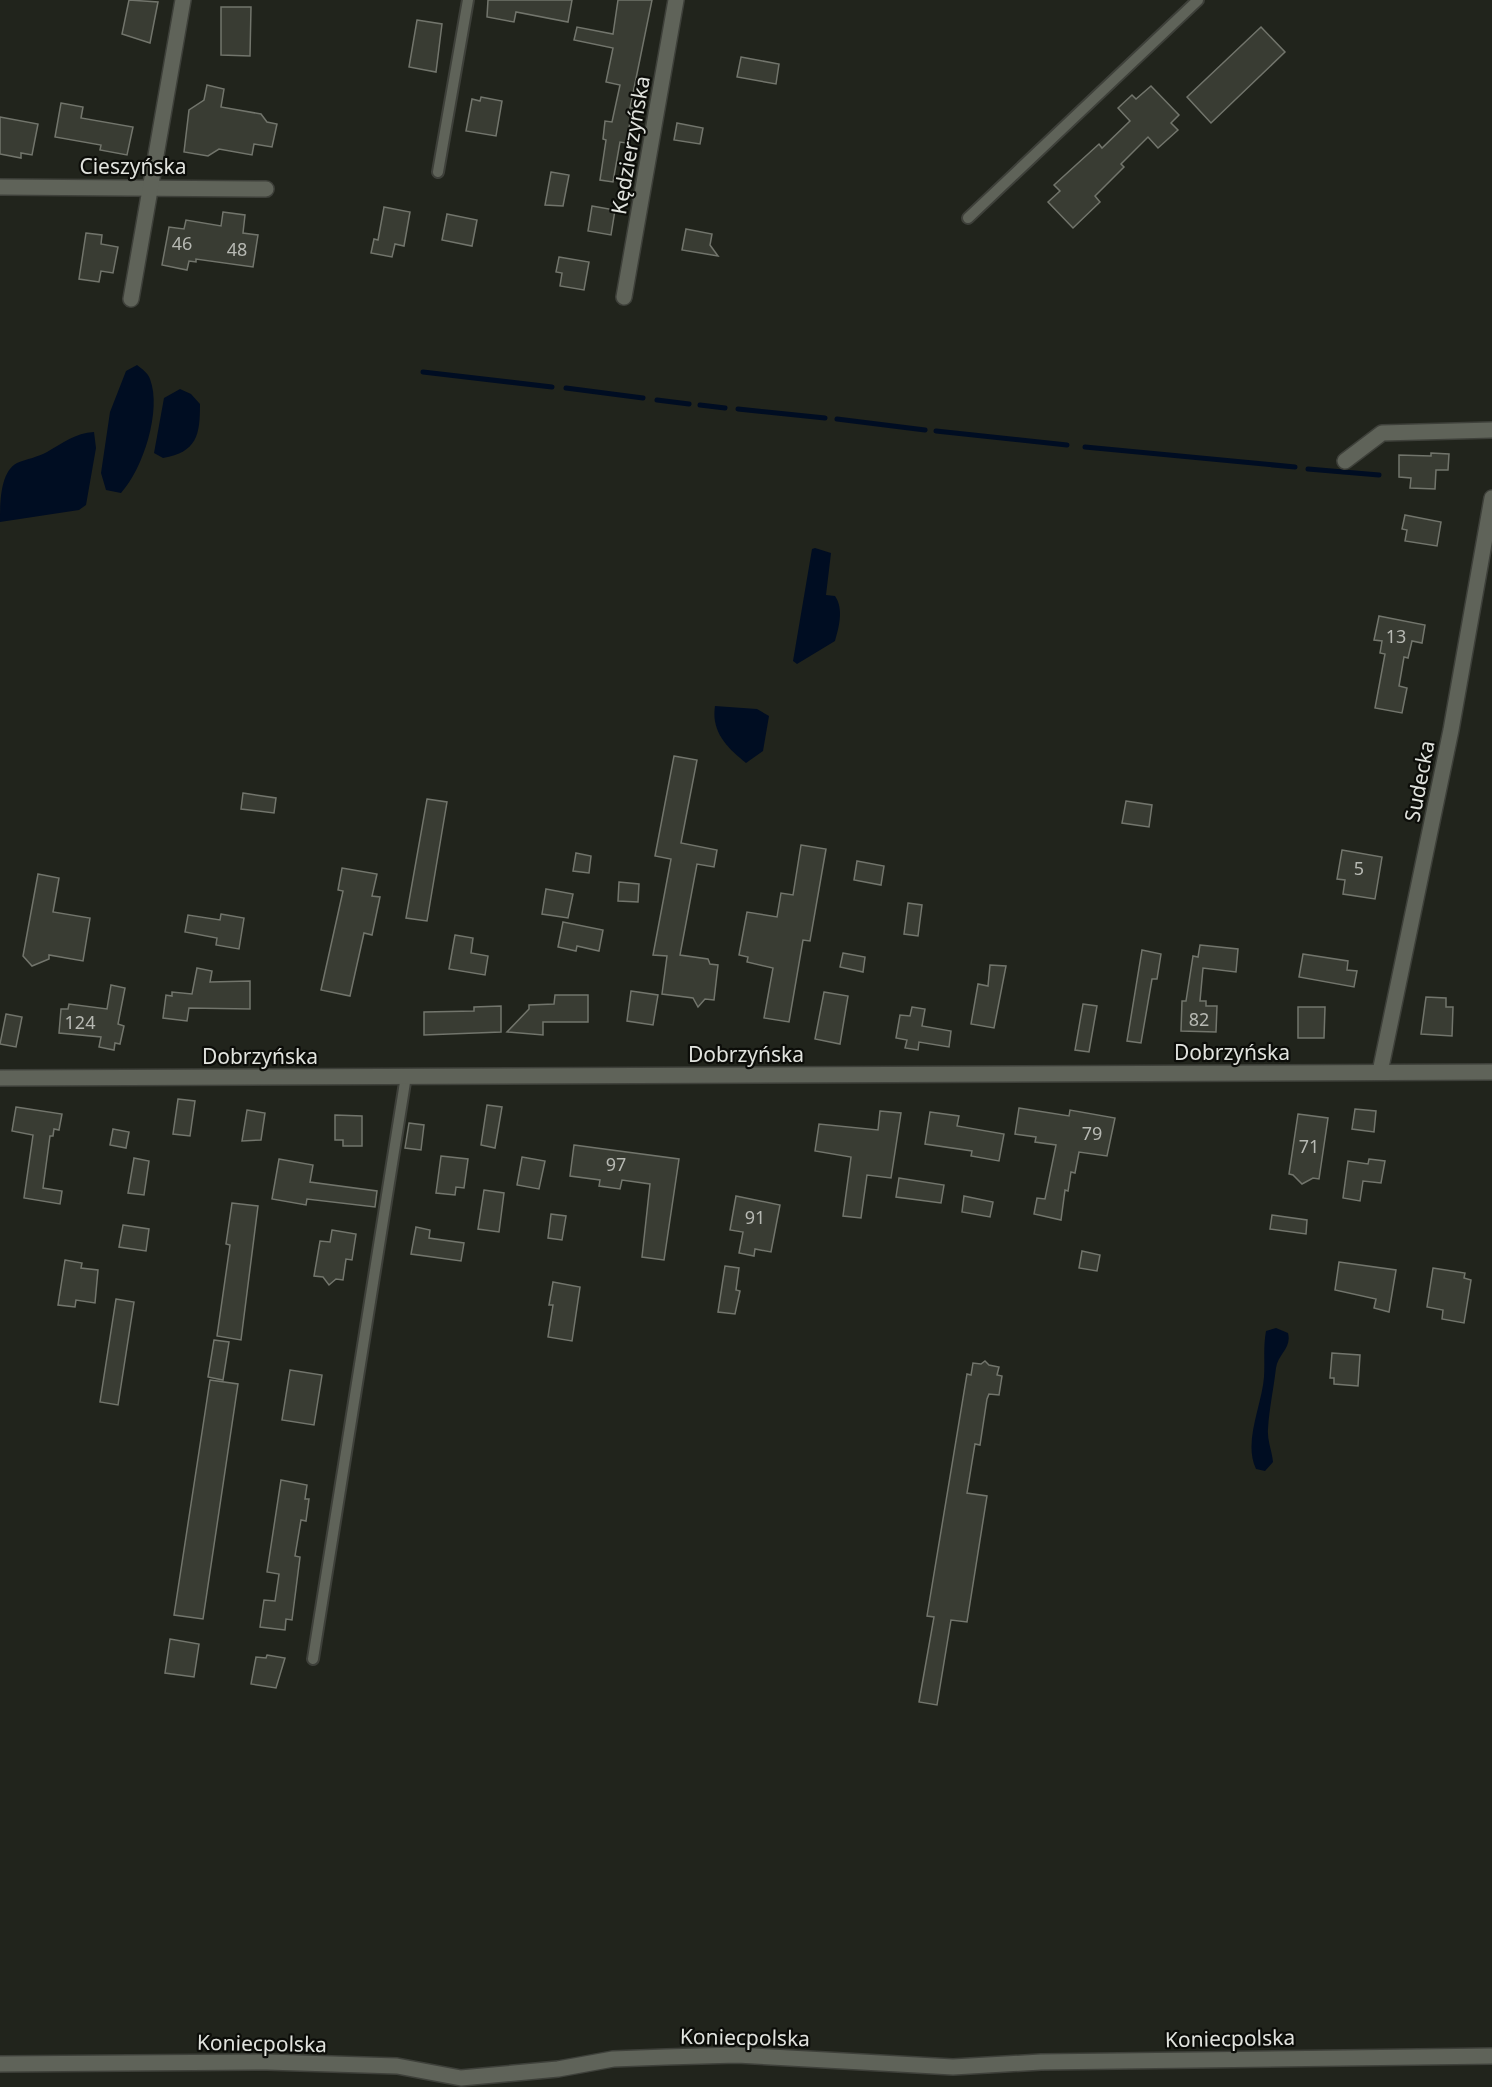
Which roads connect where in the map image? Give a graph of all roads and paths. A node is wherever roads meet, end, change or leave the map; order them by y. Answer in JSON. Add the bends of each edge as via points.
{"nodes":[{"id":1,"x":183,"y":0,"type":"edge"},
{"id":2,"x":468,"y":0,"type":"edge"},
{"id":3,"x":676,"y":0,"type":"edge"},
{"id":4,"x":1198,"y":0,"type":"edge"},
{"id":5,"x":438,"y":172,"type":"dead end"},
{"id":6,"x":0,"y":187,"type":"edge"},
{"id":7,"x":150,"y":187,"type":"junction"},
{"id":8,"x":266,"y":189,"type":"dead end"},
{"id":9,"x":968,"y":218,"type":"dead end"},
{"id":10,"x":624,"y":297,"type":"dead end"},
{"id":11,"x":131,"y":299,"type":"dead end"},
{"id":12,"x":1492,"y":430,"type":"edge"},
{"id":13,"x":1345,"y":461,"type":"dead end"},
{"id":14,"x":1492,"y":498,"type":"edge"},
{"id":15,"x":1380,"y":1072,"type":"junction"},
{"id":16,"x":1492,"y":1072,"type":"edge"},
{"id":17,"x":406,"y":1076,"type":"junction"},
{"id":18,"x":0,"y":1078,"type":"edge"},
{"id":19,"x":313,"y":1659,"type":"dead end"},
{"id":20,"x":1492,"y":2056,"type":"edge"},
{"id":21,"x":0,"y":2064,"type":"edge"}],
"edges":[{"from":1,"to":7,"type":"street"},
{"from":2,"to":5,"type":"lane"},
{"from":3,"to":10,"type":"street","name":"Kędzierzyńska"},
{"from":4,"to":9,"type":"lane"},
{"from":6,"to":7,"type":"street","name":"Cieszyńska"},
{"from":7,"to":8,"type":"street","name":"Cieszyńska"},
{"from":7,"to":11,"type":"street"},
{"from":12,"to":13,"type":"street","via":[[1382,433]]},
{"from":14,"to":15,"type":"street","name":"Sudecka","via":[[1451,730]]},
{"from":15,"to":16,"type":"street","name":"Dobrzyńska"},
{"from":15,"to":17,"type":"street","name":"Dobrzyńska"},
{"from":17,"to":18,"type":"street","name":"Dobrzyńska"},
{"from":17,"to":19,"type":"lane"},
{"from":20,"to":21,"type":"street","name":"Koniecpolska","via":[[1041,2062],[953,2067],[737,2055],[613,2059],[558,2069],[461,2078],[397,2066],[267,2062]]}]}
